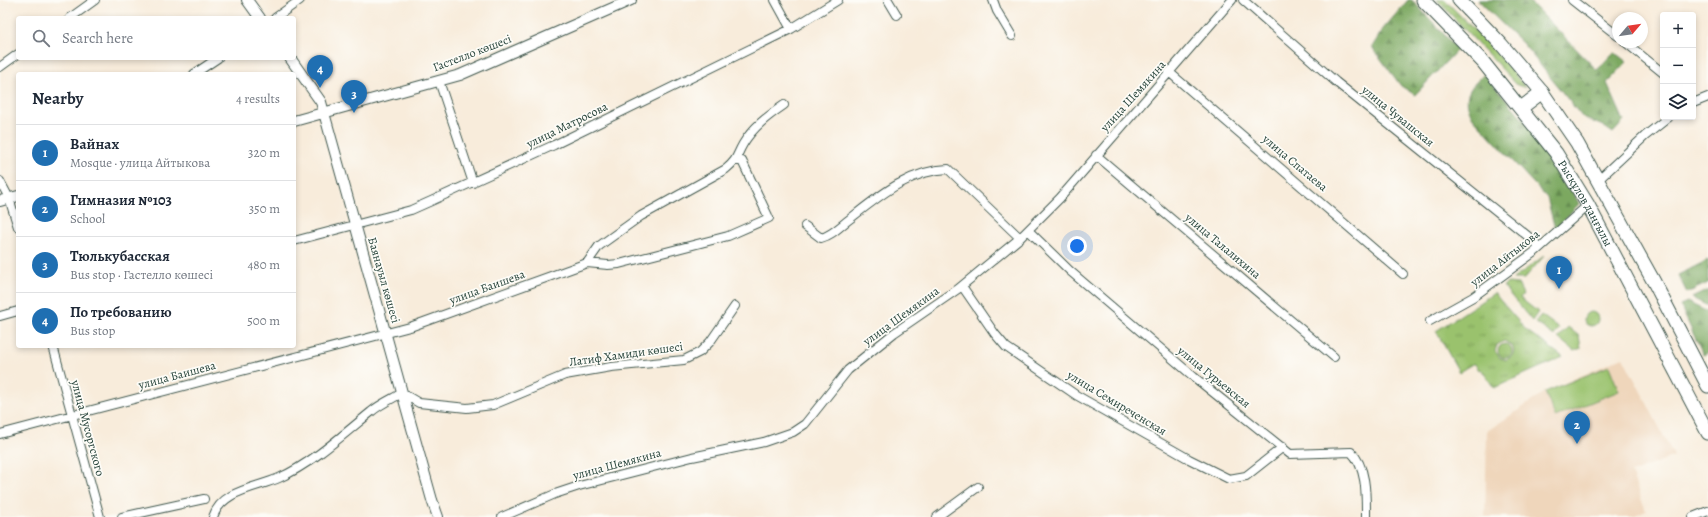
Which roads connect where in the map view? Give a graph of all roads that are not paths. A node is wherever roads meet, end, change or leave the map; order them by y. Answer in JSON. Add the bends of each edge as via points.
{"nodes":[{"id":1,"x":95,"y":0,"type":"edge"},
{"id":2,"x":247,"y":0,"type":"edge"},
{"id":3,"x":300,"y":0,"type":"edge"},
{"id":4,"x":631,"y":0,"type":"edge"},
{"id":5,"x":774,"y":0,"type":"edge"},
{"id":6,"x":838,"y":0,"type":"edge"},
{"id":7,"x":888,"y":0,"type":"edge"},
{"id":8,"x":993,"y":0,"type":"edge"},
{"id":9,"x":1232,"y":0,"type":"edge"},
{"id":10,"x":1243,"y":0,"type":"edge"},
{"id":11,"x":1422,"y":0,"type":"edge"},
{"id":12,"x":1459,"y":0,"type":"edge"},
{"id":13,"x":1572,"y":0,"type":"edge"},
{"id":14,"x":618,"y":3,"type":"edge"},
{"id":15,"x":897,"y":15,"type":"dead end"},
{"id":16,"x":73,"y":16,"type":"edge"},
{"id":17,"x":259,"y":16,"type":"edge"},
{"id":18,"x":278,"y":16,"type":"edge"},
{"id":19,"x":791,"y":29,"type":"junction"},
{"id":20,"x":1612,"y":31,"type":"edge"},
{"id":21,"x":1012,"y":36,"type":"dead end"},
{"id":22,"x":1632,"y":48,"type":"edge"},
{"id":23,"x":16,"y":55,"type":"edge"},
{"id":24,"x":215,"y":60,"type":"edge"},
{"id":25,"x":292,"y":60,"type":"edge"},
{"id":26,"x":0,"y":67,"type":"edge"},
{"id":27,"x":1660,"y":71,"type":"edge"},
{"id":28,"x":197,"y":72,"type":"edge"},
{"id":29,"x":1169,"y":72,"type":"junction"},
{"id":30,"x":439,"y":81,"type":"junction"},
{"id":31,"x":1542,"y":92,"type":"junction"},
{"id":32,"x":1696,"y":96,"type":"edge"},
{"id":33,"x":1706,"y":98,"type":"edge"},
{"id":34,"x":1696,"y":102,"type":"edge"},
{"id":35,"x":784,"y":105,"type":"dead end"},
{"id":36,"x":1522,"y":108,"type":"junction"},
{"id":37,"x":324,"y":113,"type":"junction"},
{"id":38,"x":296,"y":120,"type":"edge"},
{"id":39,"x":1665,"y":120,"type":"edge"},
{"id":40,"x":1096,"y":155,"type":"junction"},
{"id":41,"x":736,"y":161,"type":"junction"},
{"id":42,"x":1598,"y":180,"type":"junction"},
{"id":43,"x":0,"y":181,"type":"edge"},
{"id":44,"x":473,"y":183,"type":"junction"},
{"id":45,"x":9,"y":198,"type":"edge"},
{"id":46,"x":1588,"y":205,"type":"junction"},
{"id":47,"x":16,"y":221,"type":"edge"},
{"id":48,"x":355,"y":225,"type":"junction"},
{"id":49,"x":805,"y":226,"type":"dead end"},
{"id":50,"x":1028,"y":230,"type":"junction"},
{"id":51,"x":1020,"y":238,"type":"junction"},
{"id":52,"x":296,"y":240,"type":"edge"},
{"id":53,"x":1539,"y":248,"type":"junction"},
{"id":54,"x":587,"y":263,"type":"junction"},
{"id":55,"x":1403,"y":274,"type":"dead end"},
{"id":56,"x":1654,"y":282,"type":"junction"},
{"id":57,"x":962,"y":286,"type":"junction"},
{"id":58,"x":1634,"y":291,"type":"junction"},
{"id":59,"x":735,"y":306,"type":"dead end"},
{"id":60,"x":16,"y":312,"type":"edge"},
{"id":61,"x":0,"y":316,"type":"edge"},
{"id":62,"x":1430,"y":321,"type":"dead end"},
{"id":63,"x":386,"y":334,"type":"junction"},
{"id":64,"x":54,"y":348,"type":"edge"},
{"id":65,"x":1334,"y":357,"type":"dead end"},
{"id":66,"x":1708,"y":386,"type":"edge"},
{"id":67,"x":402,"y":393,"type":"junction"},
{"id":68,"x":71,"y":416,"type":"junction"},
{"id":69,"x":1708,"y":432,"type":"edge"},
{"id":70,"x":0,"y":434,"type":"edge"},
{"id":71,"x":1283,"y":447,"type":"junction"},
{"id":72,"x":978,"y":487,"type":"dead end"},
{"id":73,"x":204,"y":499,"type":"dead end"},
{"id":74,"x":1708,"y":511,"type":"edge"},
{"id":75,"x":100,"y":517,"type":"edge"},
{"id":76,"x":122,"y":517,"type":"edge"},
{"id":77,"x":213,"y":517,"type":"edge"},
{"id":78,"x":438,"y":517,"type":"edge"},
{"id":79,"x":502,"y":517,"type":"edge"},
{"id":80,"x":937,"y":517,"type":"edge"},
{"id":81,"x":1366,"y":517,"type":"edge"},
{"id":82,"x":1693,"y":517,"type":"edge"}],
"edges":[{"from":1,"to":16,"type":"street"},
{"from":2,"to":17,"type":"street"},
{"from":3,"to":18,"type":"street"},
{"from":4,"to":14,"type":"street","name":"Гастелло көшесі"},
{"from":5,"to":19,"type":"street"},
{"from":6,"to":19,"type":"street","name":"улица Матросова"},
{"from":7,"to":15,"type":"street"},
{"from":8,"to":21,"type":"street"},
{"from":9,"to":29,"type":"street","name":"улица Шемякина"},
{"from":10,"to":53,"type":"street","name":"улица Чувашская","via":[[1336,82],[1534,241]]},
{"from":11,"to":36,"type":"main road","name":"Рысқұлов даңғылы","via":[[1483,62]]},
{"from":12,"to":31,"type":"main road","name":"Рысқұлов даңғылы"},
{"from":13,"to":20,"type":"street"},
{"from":14,"to":30,"type":"street","name":"Гастелло көшесі","via":[[460,75]]},
{"from":19,"to":44,"type":"street","name":"улица Матросова"},
{"from":22,"to":27,"type":"street"},
{"from":23,"to":26,"type":"street"},
{"from":24,"to":28,"type":"street"},
{"from":25,"to":37,"type":"street","name":"Баянауыл көшесі","via":[[315,91]]},
{"from":29,"to":40,"type":"street","name":"улица Шемякина"},
{"from":29,"to":55,"type":"street","name":"улица Спатаева"},
{"from":30,"to":37,"type":"street","name":"Гастелло көшесі"},
{"from":30,"to":44,"type":"street"},
{"from":31,"to":36,"type":"main road"},
{"from":31,"to":42,"type":"main road","name":"Рысқұлов даңғылы","via":[[1577,143]]},
{"from":32,"to":33,"type":"street"},
{"from":33,"to":34,"type":"street"},
{"from":35,"to":41,"type":"street","via":[[760,123],[743,144]]},
{"from":36,"to":46,"type":"main road","name":"Рысқұлов даңғылы","via":[[1556,153]]},
{"from":37,"to":38,"type":"street","name":"Гастелло көшесі"},
{"from":37,"to":48,"type":"street","name":"Баянауыл көшесі"},
{"from":39,"to":42,"type":"street"},
{"from":40,"to":50,"type":"street","name":"улица Шемякина","via":[[1060,198]]},
{"from":40,"to":65,"type":"street","name":"улица Талалихина"},
{"from":41,"to":54,"type":"street","via":[[641,216],[599,246]]},
{"from":41,"to":54,"type":"street","name":"улица Баишева","via":[[742,161],[770,218],[728,236],[619,264]]},
{"from":42,"to":56,"type":"main road","name":"Рысқұлов даңғылы"},
{"from":43,"to":45,"type":"street"},
{"from":44,"to":48,"type":"street","name":"улица Матросова","via":[[411,210]]},
{"from":45,"to":47,"type":"street"},
{"from":46,"to":53,"type":"street","name":"улица Айтыкова"},
{"from":46,"to":58,"type":"main road","name":"Рысқұлов даңғылы"},
{"from":48,"to":52,"type":"street","name":"улица Матросова"},
{"from":48,"to":63,"type":"street","name":"Баянауыл көшесі"},
{"from":49,"to":51,"type":"street","via":[[821,238],[831,236],[837,228],[878,197],[907,179],[935,169],[948,169]]},
{"from":50,"to":51,"type":"street","name":"улица Шемякина"},
{"from":50,"to":71,"type":"street","name":"улица Гурьевская","via":[[1070,271],[1182,367]]},
{"from":51,"to":57,"type":"street","name":"улица Шемякина"},
{"from":53,"to":62,"type":"street","name":"улица Айтыкова","via":[[1473,298]]},
{"from":54,"to":63,"type":"street","name":"улица Баишева"},
{"from":56,"to":58,"type":"main road"},
{"from":56,"to":66,"type":"main road","name":"Рысқұлов даңғылы"},
{"from":57,"to":71,"type":"street","name":"улица Семиреченская","via":[[1006,347],[1076,395],[1196,463],[1229,479],[1246,476]]},
{"from":57,"to":79,"type":"street","name":"улица Шемякина","via":[[894,333],[848,370],[805,424],[793,432],[764,442],[578,486]]},
{"from":58,"to":69,"type":"main road","name":"Рысқұлов даңғылы"},
{"from":59,"to":67,"type":"street","name":"Латиф Хамиди көшесі","via":[[710,342],[700,352],[684,360],[611,367],[565,376],[493,405],[467,408],[419,403]]},
{"from":60,"to":61,"type":"street"},
{"from":63,"to":67,"type":"street","name":"Баянауыл көшесі"},
{"from":63,"to":68,"type":"street","name":"улица Баишева"},
{"from":64,"to":68,"type":"street","name":"улица Мусоргского"},
{"from":67,"to":77,"type":"street","via":[[372,411],[342,438],[279,478],[224,499]]},
{"from":67,"to":78,"type":"street","name":"Баянауыл көшесі"},
{"from":68,"to":70,"type":"street","name":"улица Баишева"},
{"from":68,"to":75,"type":"street","name":"улица Мусоргского"},
{"from":71,"to":81,"type":"street","name":"улица Гурьевская","via":[[1290,454],[1351,452],[1363,476]]},
{"from":72,"to":80,"type":"street"},
{"from":73,"to":76,"type":"street"},
{"from":74,"to":82,"type":"street"}]}
